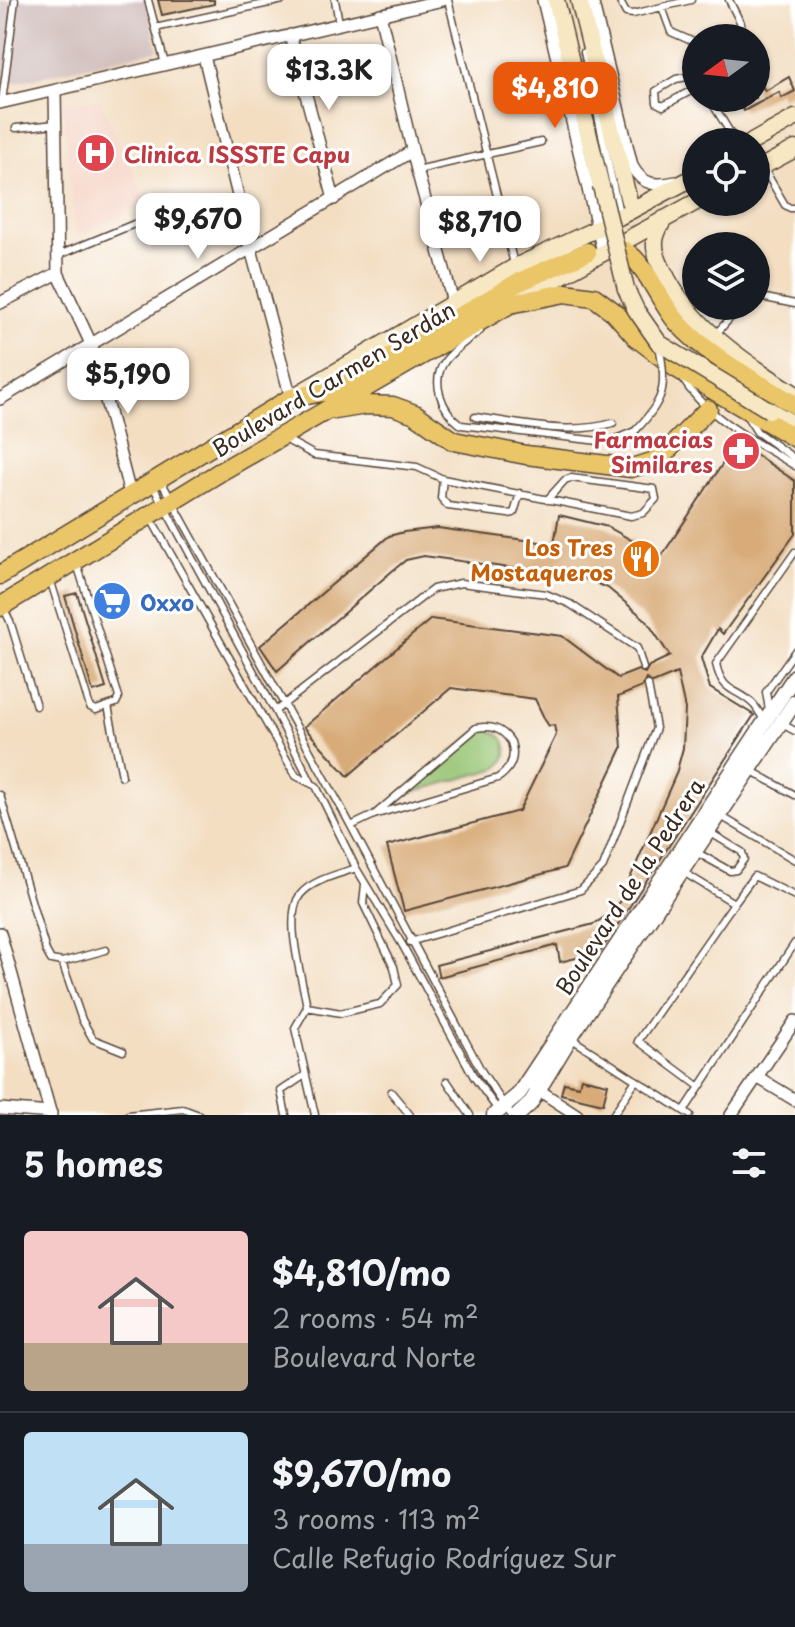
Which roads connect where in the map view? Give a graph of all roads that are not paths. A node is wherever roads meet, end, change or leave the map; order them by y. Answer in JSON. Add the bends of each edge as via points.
{"nodes":[{"id":1,"x":15,"y":0,"type":"edge"},
{"id":2,"x":148,"y":0,"type":"edge"},
{"id":3,"x":283,"y":0,"type":"edge"},
{"id":4,"x":335,"y":0,"type":"edge"},
{"id":5,"x":446,"y":0,"type":"edge"},
{"id":6,"x":543,"y":0,"type":"edge"},
{"id":7,"x":556,"y":0,"type":"edge"},
{"id":8,"x":572,"y":0,"type":"edge"},
{"id":9,"x":579,"y":0,"type":"edge"},
{"id":10,"x":592,"y":0,"type":"edge"},
{"id":11,"x":619,"y":0,"type":"edge"},
{"id":12,"x":691,"y":0,"type":"edge"},
{"id":13,"x":729,"y":0,"type":"edge"},
{"id":14,"x":662,"y":7,"type":"junction"},
{"id":15,"x":380,"y":14,"type":"junction"},
{"id":16,"x":339,"y":23,"type":"junction"},
{"id":17,"x":741,"y":24,"type":"edge"},
{"id":18,"x":155,"y":28,"type":"junction"},
{"id":19,"x":290,"y":35,"type":"junction"},
{"id":20,"x":682,"y":37,"type":"edge"},
{"id":21,"x":204,"y":56,"type":"junction"},
{"id":22,"x":165,"y":64,"type":"junction"},
{"id":23,"x":696,"y":85,"type":"edge"},
{"id":24,"x":55,"y":91,"type":"junction"},
{"id":25,"x":1,"y":103,"type":"edge"},
{"id":26,"x":795,"y":118,"type":"edge"},
{"id":27,"x":56,"y":124,"type":"junction"},
{"id":28,"x":16,"y":128,"type":"dead end"},
{"id":29,"x":770,"y":132,"type":"edge"},
{"id":30,"x":541,"y":142,"type":"dead end"},
{"id":31,"x":795,"y":149,"type":"edge"},
{"id":32,"x":412,"y":151,"type":"junction"},
{"id":33,"x":486,"y":156,"type":"junction"},
{"id":34,"x":770,"y":163,"type":"edge"},
{"id":35,"x":417,"y":170,"type":"junction"},
{"id":36,"x":682,"y":180,"type":"edge"},
{"id":37,"x":682,"y":183,"type":"edge"},
{"id":38,"x":770,"y":183,"type":"edge"},
{"id":39,"x":334,"y":199,"type":"junction"},
{"id":40,"x":629,"y":201,"type":"tunnel mouth"},
{"id":41,"x":795,"y":208,"type":"edge"},
{"id":42,"x":682,"y":209,"type":"edge"},
{"id":43,"x":151,"y":217,"type":"dead end"},
{"id":44,"x":619,"y":217,"type":"junction"},
{"id":45,"x":664,"y":219,"type":"junction"},
{"id":46,"x":596,"y":229,"type":"junction"},
{"id":47,"x":251,"y":249,"type":"junction"},
{"id":48,"x":613,"y":249,"type":"junction"},
{"id":49,"x":59,"y":255,"type":"junction"},
{"id":50,"x":515,"y":267,"type":"junction"},
{"id":51,"x":58,"y":273,"type":"junction"},
{"id":52,"x":770,"y":299,"type":"edge"},
{"id":53,"x":453,"y":302,"type":"junction"},
{"id":54,"x":0,"y":303,"type":"edge"},
{"id":55,"x":510,"y":304,"type":"junction"},
{"id":56,"x":795,"y":304,"type":"edge"},
{"id":57,"x":490,"y":313,"type":"junction"},
{"id":58,"x":728,"y":320,"type":"edge"},
{"id":59,"x":659,"y":343,"type":"junction"},
{"id":60,"x":92,"y":346,"type":"junction"},
{"id":61,"x":709,"y":347,"type":"junction"},
{"id":62,"x":676,"y":368,"type":"junction"},
{"id":63,"x":795,"y":394,"type":"edge"},
{"id":64,"x":291,"y":398,"type":"junction"},
{"id":65,"x":0,"y":399,"type":"edge"},
{"id":66,"x":795,"y":405,"type":"edge"},
{"id":67,"x":744,"y":408,"type":"junction"},
{"id":68,"x":708,"y":409,"type":"dead end"},
{"id":69,"x":324,"y":412,"type":"junction"},
{"id":70,"x":475,"y":417,"type":"dead end"},
{"id":71,"x":613,"y":423,"type":"dead end"},
{"id":72,"x":795,"y":425,"type":"edge"},
{"id":73,"x":281,"y":436,"type":"junction"},
{"id":74,"x":795,"y":438,"type":"edge"},
{"id":75,"x":207,"y":451,"type":"junction"},
{"id":76,"x":795,"y":459,"type":"edge"},
{"id":77,"x":795,"y":466,"type":"edge"},
{"id":78,"x":220,"y":472,"type":"junction"},
{"id":79,"x":443,"y":479,"type":"junction"},
{"id":80,"x":155,"y":480,"type":"junction"},
{"id":81,"x":520,"y":493,"type":"junction"},
{"id":82,"x":130,"y":494,"type":"junction"},
{"id":83,"x":547,"y":500,"type":"junction"},
{"id":84,"x":162,"y":509,"type":"junction"},
{"id":85,"x":795,"y":552,"type":"edge"},
{"id":86,"x":76,"y":560,"type":"junction"},
{"id":87,"x":0,"y":575,"type":"edge"},
{"id":88,"x":49,"y":577,"type":"junction"},
{"id":89,"x":1,"y":606,"type":"edge"},
{"id":90,"x":795,"y":651,"type":"edge"},
{"id":91,"x":643,"y":668,"type":"dead end"},
{"id":92,"x":795,"y":676,"type":"edge"},
{"id":93,"x":648,"y":685,"type":"dead end"},
{"id":94,"x":795,"y":702,"type":"edge"},
{"id":95,"x":284,"y":703,"type":"junction"},
{"id":96,"x":36,"y":706,"type":"dead end"},
{"id":97,"x":108,"y":706,"type":"junction"},
{"id":98,"x":275,"y":711,"type":"junction"},
{"id":99,"x":772,"y":722,"type":"junction"},
{"id":100,"x":795,"y":731,"type":"edge"},
{"id":101,"x":750,"y":770,"type":"junction"},
{"id":102,"x":122,"y":776,"type":"dead end"},
{"id":103,"x":311,"y":782,"type":"junction"},
{"id":104,"x":0,"y":795,"type":"edge"},
{"id":105,"x":795,"y":795,"type":"edge"},
{"id":106,"x":343,"y":811,"type":"junction"},
{"id":107,"x":713,"y":811,"type":"junction"},
{"id":108,"x":374,"y":815,"type":"junction"},
{"id":109,"x":330,"y":818,"type":"junction"},
{"id":110,"x":351,"y":826,"type":"junction"},
{"id":111,"x":708,"y":832,"type":"junction"},
{"id":112,"x":362,"y":848,"type":"junction"},
{"id":113,"x":689,"y":848,"type":"junction"},
{"id":114,"x":350,"y":854,"type":"junction"},
{"id":115,"x":795,"y":860,"type":"edge"},
{"id":116,"x":356,"y":868,"type":"junction"},
{"id":117,"x":676,"y":868,"type":"junction"},
{"id":118,"x":365,"y":883,"type":"junction"},
{"id":119,"x":795,"y":896,"type":"edge"},
{"id":120,"x":734,"y":903,"type":"junction"},
{"id":121,"x":0,"y":933,"type":"edge"},
{"id":122,"x":411,"y":941,"type":"junction"},
{"id":123,"x":795,"y":943,"type":"edge"},
{"id":124,"x":403,"y":946,"type":"junction"},
{"id":125,"x":106,"y":950,"type":"dead end"},
{"id":126,"x":62,"y":962,"type":"junction"},
{"id":127,"x":307,"y":1007,"type":"junction"},
{"id":128,"x":795,"y":1021,"type":"edge"},
{"id":129,"x":791,"y":1036,"type":"edge"},
{"id":130,"x":570,"y":1038,"type":"junction"},
{"id":131,"x":123,"y":1051,"type":"dead end"},
{"id":132,"x":305,"y":1075,"type":"junction"},
{"id":133,"x":757,"y":1077,"type":"junction"},
{"id":134,"x":636,"y":1080,"type":"junction"},
{"id":135,"x":447,"y":1081,"type":"dead end"},
{"id":136,"x":532,"y":1086,"type":"junction"},
{"id":137,"x":700,"y":1087,"type":"junction"},
{"id":138,"x":391,"y":1092,"type":"dead end"},
{"id":139,"x":795,"y":1100,"type":"edge"},
{"id":140,"x":0,"y":1109,"type":"edge"},
{"id":141,"x":502,"y":1112,"type":"edge"},
{"id":142,"x":687,"y":1113,"type":"edge"},
{"id":143,"x":51,"y":1114,"type":"edge"},
{"id":144,"x":128,"y":1115,"type":"edge"},
{"id":145,"x":199,"y":1115,"type":"edge"},
{"id":146,"x":286,"y":1115,"type":"edge"},
{"id":147,"x":315,"y":1115,"type":"edge"},
{"id":148,"x":410,"y":1115,"type":"edge"},
{"id":149,"x":470,"y":1115,"type":"edge"},
{"id":150,"x":518,"y":1115,"type":"edge"},
{"id":151,"x":577,"y":1115,"type":"edge"},
{"id":152,"x":613,"y":1115,"type":"edge"},
{"id":153,"x":731,"y":1115,"type":"edge"}],
"edges":[{"from":1,"to":25,"type":"lane"},
{"from":2,"to":18,"type":"lane"},
{"from":3,"to":18,"type":"lane"},
{"from":4,"to":16,"type":"lane"},
{"from":5,"to":15,"type":"street"},
{"from":5,"to":33,"type":"lane"},
{"from":6,"to":46,"type":"street"},
{"from":7,"to":59,"type":"main road","bridge":true,"via":[[626,289]]},
{"from":8,"to":44,"type":"lane"},
{"from":9,"to":40,"type":"main road"},
{"from":10,"to":36,"type":"street","via":[[632,166],[643,182],[653,185]]},
{"from":11,"to":14,"type":"lane","via":[[626,13]]},
{"from":12,"to":14,"type":"lane"},
{"from":13,"to":17,"type":"lane"},
{"from":14,"to":20,"type":"lane","via":[[671,32]]},
{"from":15,"to":16,"type":"street"},
{"from":15,"to":32,"type":"street"},
{"from":16,"to":19,"type":"street"},
{"from":18,"to":22,"type":"lane"},
{"from":19,"to":21,"type":"street"},
{"from":19,"to":39,"type":"street"},
{"from":21,"to":22,"type":"street"},
{"from":21,"to":47,"type":"street"},
{"from":22,"to":24,"type":"street"},
{"from":23,"to":23,"type":"lane","via":[[687,77],[676,79],[656,91],[657,103],[663,106]]},
{"from":24,"to":25,"type":"street"},
{"from":24,"to":27,"type":"street"},
{"from":26,"to":29,"type":"main road"},
{"from":27,"to":28,"type":"lane"},
{"from":27,"to":49,"type":"street"},
{"from":30,"to":33,"type":"lane"},
{"from":31,"to":34,"type":"main road"},
{"from":32,"to":35,"type":"street"},
{"from":32,"to":39,"type":"street"},
{"from":33,"to":35,"type":"lane"},
{"from":33,"to":50,"type":"lane"},
{"from":35,"to":53,"type":"street"},
{"from":37,"to":44,"type":"main road","name":"Boulevard Carmen Serdán"},
{"from":38,"to":41,"type":"lane","via":[[785,205]]},
{"from":39,"to":47,"type":"street"},
{"from":42,"to":45,"type":"main road","name":"Boulevard Carmen Serdán"},
{"from":43,"to":49,"type":"lane"},
{"from":44,"to":46,"type":"main road","name":"Boulevard Carmen Serdán"},
{"from":44,"to":48,"type":"lane"},
{"from":45,"to":48,"type":"main road","name":"Boulevard Carmen Serdán"},
{"from":45,"to":61,"type":"main road","via":[[654,244],[656,256]]},
{"from":46,"to":48,"type":"street"},
{"from":46,"to":50,"type":"main road","name":"Boulevard Carmen Serdán"},
{"from":47,"to":60,"type":"street"},
{"from":47,"to":64,"type":"street"},
{"from":48,"to":55,"type":"main road","name":"Boulevard Carmen Serdán"},
{"from":48,"to":61,"type":"main road","via":[[635,259],[676,321]]},
{"from":48,"to":64,"type":"main road","via":[[517,283],[347,382]]},
{"from":49,"to":51,"type":"street"},
{"from":50,"to":53,"type":"main road","name":"Boulevard Carmen Serdán"},
{"from":51,"to":54,"type":"street"},
{"from":51,"to":60,"type":"street"},
{"from":52,"to":56,"type":"lane"},
{"from":53,"to":64,"type":"main road","name":"Boulevard Carmen Serdán"},
{"from":55,"to":57,"type":"main road","name":"Boulevard Carmen Serdán"},
{"from":55,"to":62,"type":"main road","via":[[565,293],[594,297]]},
{"from":57,"to":59,"type":"lane","bridge":true,"via":[[483,328],[442,366],[438,383],[453,419],[467,427],[599,441],[635,431],[654,411],[664,386]]},
{"from":57,"to":69,"type":"main road","name":"Boulevard Carmen Serdán"},
{"from":58,"to":61,"type":"lane"},
{"from":59,"to":72,"type":"main road","bridge":true},
{"from":60,"to":65,"type":"street"},
{"from":60,"to":82,"type":"street"},
{"from":61,"to":63,"type":"main road"},
{"from":61,"to":66,"type":"main road"},
{"from":62,"to":67,"type":"main road"},
{"from":62,"to":77,"type":"lane","via":[[688,388],[727,423]]},
{"from":64,"to":75,"type":"main road","name":"Boulevard Carmen Serdán"},
{"from":67,"to":74,"type":"main road"},
{"from":67,"to":76,"type":"lane","via":[[757,432]]},
{"from":68,"to":69,"type":"main road","via":[[664,454],[631,468],[454,441],[415,414],[393,406]]},
{"from":69,"to":73,"type":"main road","name":"Boulevard Carmen Serdán"},
{"from":70,"to":71,"type":"lane","via":[[574,430]]},
{"from":73,"to":78,"type":"main road","name":"Boulevard Carmen Serdán"},
{"from":73,"to":79,"type":"lane","via":[[314,455],[417,467]]},
{"from":75,"to":78,"type":"main road"},
{"from":75,"to":80,"type":"main road","name":"Boulevard Carmen Serdán"},
{"from":78,"to":84,"type":"main road","name":"Boulevard Carmen Serdán"},
{"from":79,"to":81,"type":"lane"},
{"from":79,"to":81,"type":"lane","via":[[441,498],[448,506],[508,514],[517,508]]},
{"from":80,"to":82,"type":"main road","name":"Boulevard Carmen Serdán"},
{"from":80,"to":84,"type":"lane"},
{"from":81,"to":83,"type":"lane"},
{"from":82,"to":87,"type":"main road","name":"Boulevard Carmen Serdán"},
{"from":83,"to":83,"type":"lane","via":[[571,478],[656,493],[643,513],[631,516]]},
{"from":84,"to":86,"type":"main road","name":"Boulevard Carmen Serdán"},
{"from":84,"to":95,"type":"lane"},
{"from":84,"to":98,"type":"lane"},
{"from":84,"to":103,"type":"lane","via":[[296,776]]},
{"from":85,"to":99,"type":"lane","via":[[716,664],[719,679]]},
{"from":86,"to":88,"type":"main road","name":"Boulevard Carmen Serdán"},
{"from":86,"to":97,"type":"lane","via":[[119,697]]},
{"from":88,"to":89,"type":"main road","name":"Boulevard Carmen Serdán"},
{"from":88,"to":97,"type":"lane","via":[[90,707]]},
{"from":89,"to":96,"type":"lane"},
{"from":90,"to":99,"type":"lane","via":[[766,692]]},
{"from":91,"to":95,"type":"lane","via":[[637,648],[570,604],[546,594],[461,583],[433,589]]},
{"from":92,"to":99,"type":"street","name":"Boulevard de la Pedrera"},
{"from":93,"to":122,"type":"lane","via":[[656,728],[603,867],[581,890]]},
{"from":94,"to":99,"type":"street","name":"Boulevard de la Pedrera"},
{"from":95,"to":98,"type":"lane"},
{"from":95,"to":106,"type":"lane"},
{"from":97,"to":102,"type":"lane"},
{"from":98,"to":103,"type":"lane"},
{"from":99,"to":100,"type":"lane"},
{"from":99,"to":101,"type":"street","name":"Boulevard de la Pedrera"},
{"from":99,"to":107,"type":"street","name":"Boulevard de la Pedrera"},
{"from":101,"to":105,"type":"lane"},
{"from":101,"to":107,"type":"street","name":"Boulevard de la Pedrera"},
{"from":103,"to":109,"type":"lane"},
{"from":104,"to":126,"type":"lane","via":[[46,951],[51,960]]},
{"from":106,"to":109,"type":"lane"},
{"from":106,"to":110,"type":"lane"},
{"from":107,"to":111,"type":"street","name":"Boulevard de la Pedrera"},
{"from":107,"to":113,"type":"street","name":"Boulevard de la Pedrera"},
{"from":107,"to":115,"type":"lane"},
{"from":108,"to":108,"type":"lane","via":[[498,778],[512,762],[511,742],[497,729],[476,728]]},
{"from":108,"to":110,"type":"lane"},
{"from":109,"to":114,"type":"lane"},
{"from":110,"to":112,"type":"lane"},
{"from":111,"to":113,"type":"street","name":"Boulevard de la Pedrera"},
{"from":111,"to":113,"type":"lane","via":[[742,852],[744,859],[736,870]]},
{"from":112,"to":114,"type":"lane"},
{"from":112,"to":122,"type":"lane"},
{"from":113,"to":117,"type":"street","name":"Boulevard de la Pedrera"},
{"from":114,"to":116,"type":"lane"},
{"from":116,"to":118,"type":"lane"},
{"from":116,"to":127,"type":"lane","via":[[319,881],[299,896],[292,922]]},
{"from":117,"to":120,"type":"lane"},
{"from":117,"to":130,"type":"street","name":"Boulevard de la Pedrera"},
{"from":117,"to":136,"type":"street","name":"Boulevard de la Pedrera"},
{"from":118,"to":124,"type":"lane"},
{"from":118,"to":127,"type":"lane","via":[[363,903],[398,985],[380,1004],[341,1013]]},
{"from":119,"to":120,"type":"lane","via":[[754,876]]},
{"from":120,"to":137,"type":"lane","via":[[638,1041]]},
{"from":121,"to":143,"type":"street"},
{"from":122,"to":124,"type":"lane"},
{"from":122,"to":141,"type":"lane"},
{"from":123,"to":137,"type":"lane"},
{"from":124,"to":141,"type":"lane","via":[[474,1077]]},
{"from":125,"to":126,"type":"lane"},
{"from":126,"to":131,"type":"lane","via":[[93,1039]]},
{"from":127,"to":132,"type":"lane","via":[[295,1028]]},
{"from":128,"to":129,"type":"street"},
{"from":129,"to":133,"type":"street"},
{"from":130,"to":134,"type":"lane"},
{"from":130,"to":136,"type":"street","name":"Boulevard de la Pedrera"},
{"from":132,"to":146,"type":"lane","via":[[281,1091]]},
{"from":132,"to":147,"type":"lane"},
{"from":133,"to":139,"type":"street"},
{"from":133,"to":153,"type":"street"},
{"from":134,"to":142,"type":"lane"},
{"from":134,"to":152,"type":"lane"},
{"from":135,"to":149,"type":"lane"},
{"from":136,"to":141,"type":"street","name":"Boulevard de la Pedrera"},
{"from":136,"to":150,"type":"street","name":"Boulevard de la Pedrera","via":[[530,1104]]},
{"from":136,"to":151,"type":"street"},
{"from":137,"to":142,"type":"lane"},
{"from":138,"to":148,"type":"lane"},
{"from":140,"to":143,"type":"street"},
{"from":144,"to":145,"type":"lane","via":[[183,1109]]}]}
